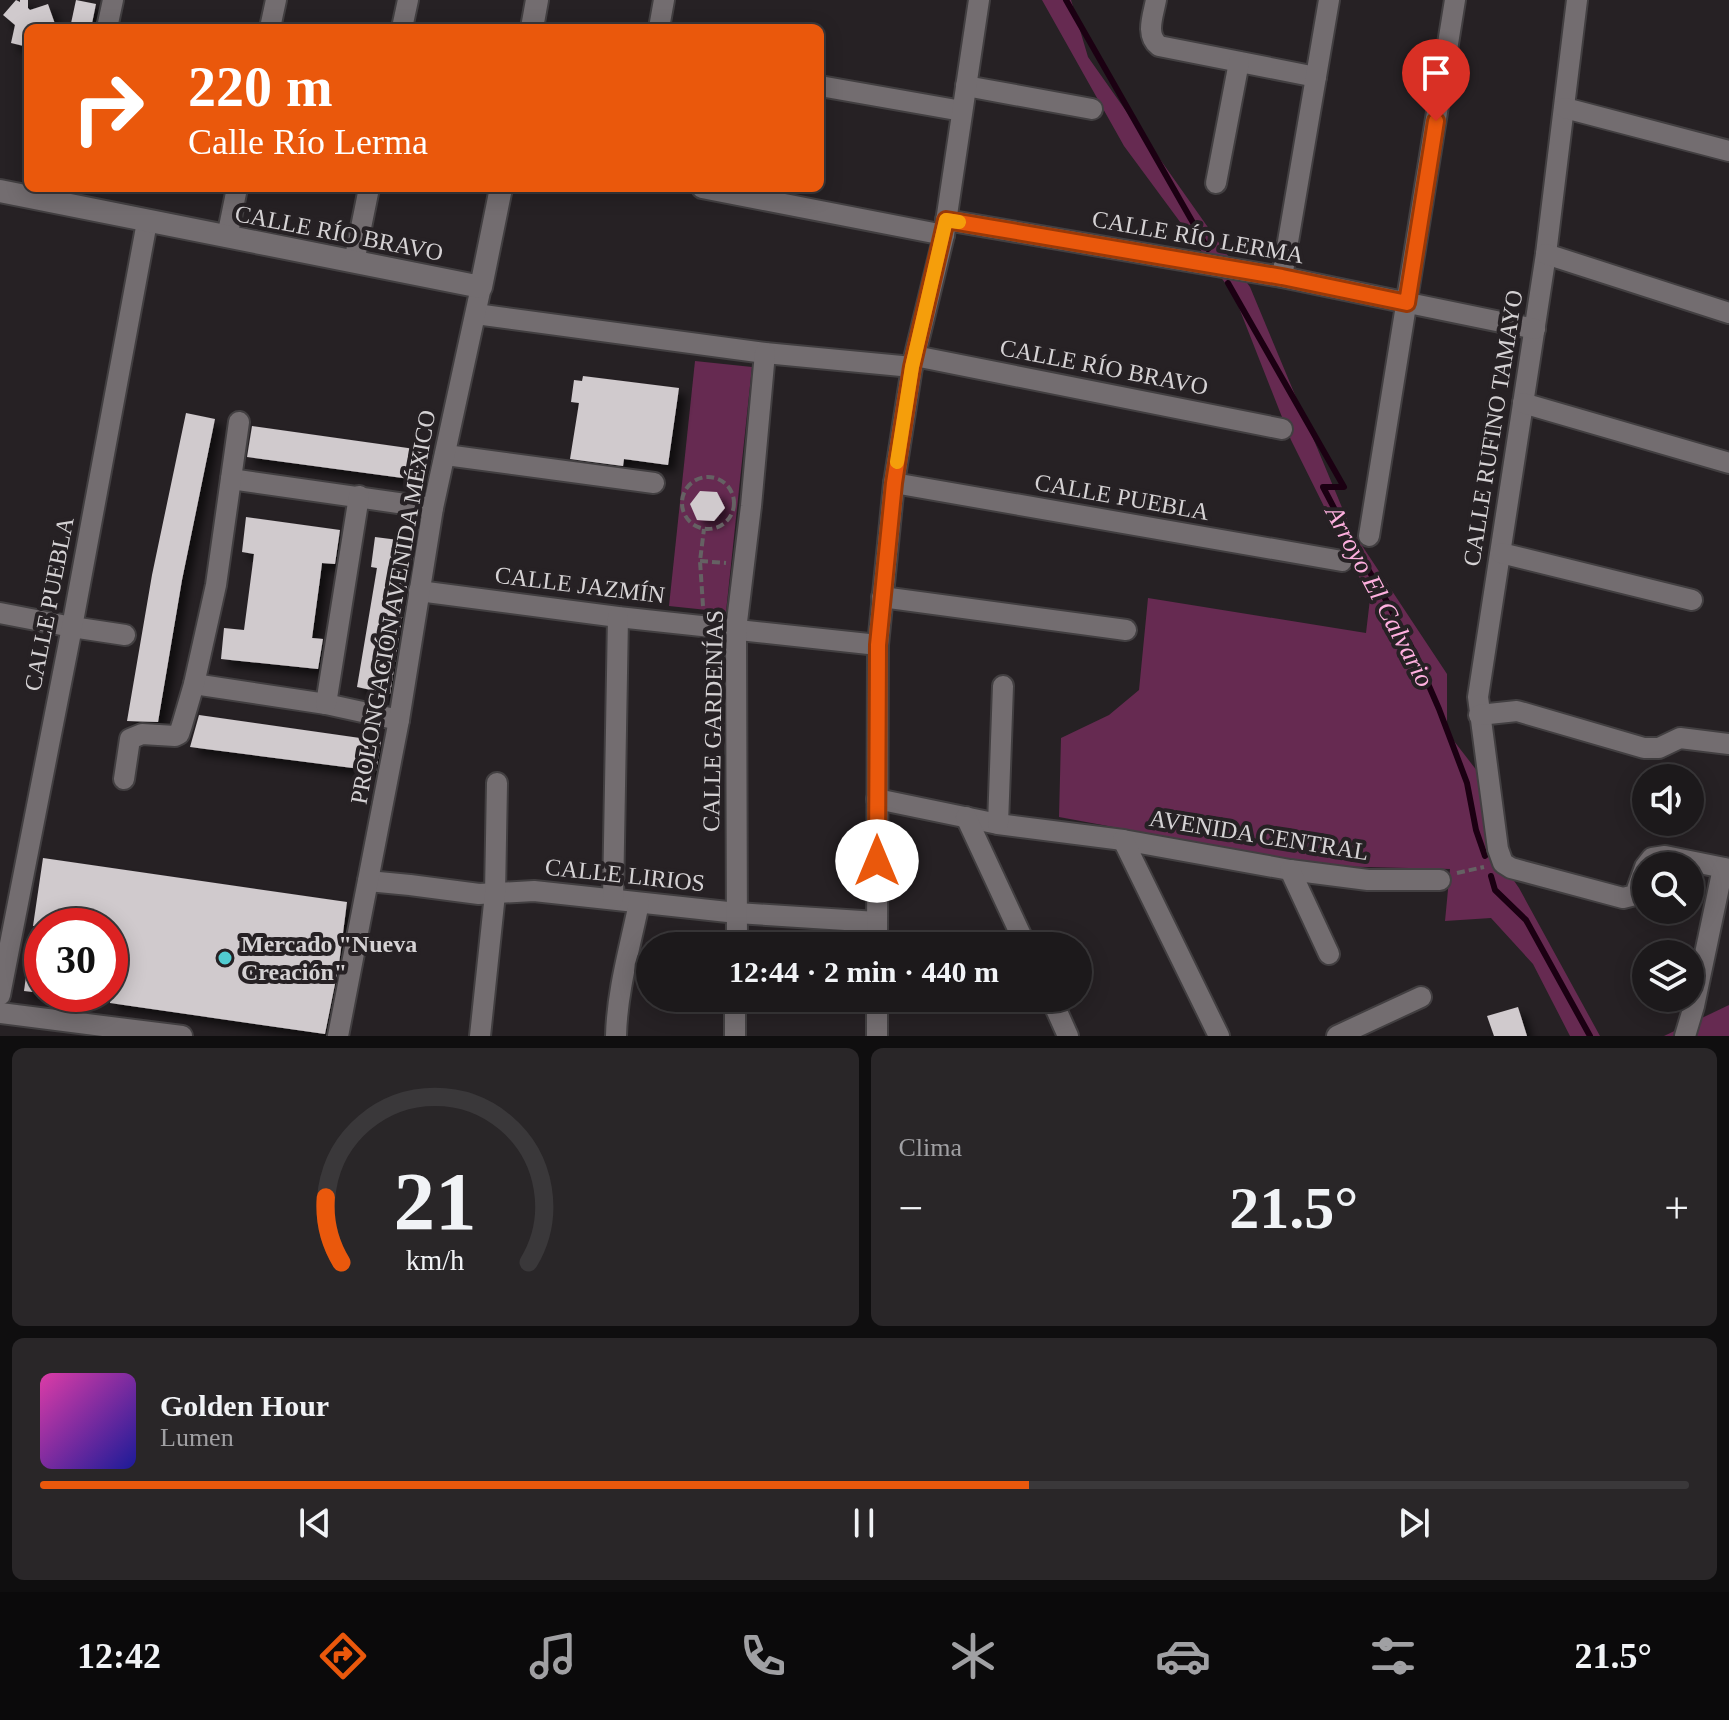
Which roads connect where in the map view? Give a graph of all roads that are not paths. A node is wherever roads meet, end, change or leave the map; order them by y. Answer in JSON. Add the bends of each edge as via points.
{"nodes":[{"id":1,"x":113,"y":0,"type":"edge"},
{"id":2,"x":276,"y":0,"type":"edge"},
{"id":3,"x":408,"y":0,"type":"edge"},
{"id":4,"x":537,"y":0,"type":"edge"},
{"id":5,"x":664,"y":0,"type":"edge"},
{"id":6,"x":979,"y":0,"type":"edge"},
{"id":7,"x":1156,"y":0,"type":"edge"},
{"id":8,"x":1329,"y":0,"type":"edge"},
{"id":9,"x":1455,"y":0,"type":"edge"},
{"id":10,"x":1577,"y":0,"type":"edge"},
{"id":11,"x":108,"y":24,"type":"edge"},
{"id":12,"x":271,"y":24,"type":"edge"},
{"id":13,"x":403,"y":24,"type":"edge"},
{"id":14,"x":533,"y":24,"type":"edge"},
{"id":15,"x":660,"y":24,"type":"edge"},
{"id":16,"x":1239,"y":62,"type":"junction"},
{"id":17,"x":1316,"y":77,"type":"junction"},
{"id":18,"x":966,"y":86,"type":"junction"},
{"id":19,"x":824,"y":87,"type":"edge"},
{"id":20,"x":1565,"y":108,"type":"junction"},
{"id":21,"x":1092,"y":109,"type":"dead end"},
{"id":22,"x":962,"y":111,"type":"junction"},
{"id":23,"x":1729,"y":151,"type":"edge"},
{"id":24,"x":1216,"y":183,"type":"dead end"},
{"id":25,"x":0,"y":191,"type":"edge"},
{"id":26,"x":236,"y":192,"type":"edge"},
{"id":27,"x":368,"y":192,"type":"edge"},
{"id":28,"x":500,"y":192,"type":"edge"},
{"id":29,"x":727,"y":192,"type":"edge"},
{"id":30,"x":72,"y":197,"type":"edge"},
{"id":31,"x":147,"y":222,"type":"junction"},
{"id":32,"x":945,"y":227,"type":"junction"},
{"id":33,"x":227,"y":237,"type":"junction"},
{"id":34,"x":1546,"y":254,"type":"junction"},
{"id":35,"x":354,"y":262,"type":"junction"},
{"id":36,"x":1282,"y":277,"type":"junction"},
{"id":37,"x":481,"y":287,"type":"junction"},
{"id":38,"x":1407,"y":303,"type":"junction"},
{"id":39,"x":1729,"y":313,"type":"edge"},
{"id":40,"x":476,"y":314,"type":"junction"},
{"id":41,"x":1535,"y":329,"type":"junction"},
{"id":42,"x":765,"y":353,"type":"junction"},
{"id":43,"x":914,"y":361,"type":"junction"},
{"id":44,"x":1523,"y":403,"type":"junction"},
{"id":45,"x":239,"y":422,"type":"dead end"},
{"id":46,"x":1282,"y":429,"type":"dead end"},
{"id":47,"x":446,"y":455,"type":"junction"},
{"id":48,"x":1729,"y":463,"type":"edge"},
{"id":49,"x":231,"y":479,"type":"junction"},
{"id":50,"x":654,"y":483,"type":"dead end"},
{"id":51,"x":894,"y":483,"type":"junction"},
{"id":52,"x":359,"y":496,"type":"junction"},
{"id":53,"x":426,"y":507,"type":"junction"},
{"id":54,"x":1369,"y":536,"type":"dead end"},
{"id":55,"x":1501,"y":553,"type":"junction"},
{"id":56,"x":1342,"y":561,"type":"dead end"},
{"id":57,"x":419,"y":591,"type":"junction"},
{"id":58,"x":882,"y":597,"type":"junction"},
{"id":59,"x":1692,"y":600,"type":"dead end"},
{"id":60,"x":0,"y":613,"type":"edge"},
{"id":61,"x":618,"y":617,"type":"junction"},
{"id":62,"x":72,"y":627,"type":"junction"},
{"id":63,"x":736,"y":630,"type":"junction"},
{"id":64,"x":1126,"y":630,"type":"dead end"},
{"id":65,"x":125,"y":635,"type":"dead end"},
{"id":66,"x":878,"y":645,"type":"junction"},
{"id":67,"x":194,"y":684,"type":"junction"},
{"id":68,"x":1003,"y":686,"type":"dead end"},
{"id":69,"x":326,"y":704,"type":"junction"},
{"id":70,"x":1479,"y":715,"type":"junction"},
{"id":71,"x":399,"y":720,"type":"junction"},
{"id":72,"x":1729,"y":744,"type":"edge"},
{"id":73,"x":124,"y":779,"type":"dead end"},
{"id":74,"x":497,"y":783,"type":"dead end"},
{"id":75,"x":877,"y":799,"type":"junction"},
{"id":76,"x":966,"y":817,"type":"junction"},
{"id":77,"x":998,"y":824,"type":"junction"},
{"id":78,"x":1123,"y":840,"type":"junction"},
{"id":79,"x":1726,"y":868,"type":"edge"},
{"id":80,"x":1290,"y":870,"type":"junction"},
{"id":81,"x":1440,"y":880,"type":"road end"},
{"id":82,"x":368,"y":881,"type":"junction"},
{"id":83,"x":495,"y":894,"type":"junction"},
{"id":84,"x":613,"y":899,"type":"junction"},
{"id":85,"x":639,"y":903,"type":"junction"},
{"id":86,"x":737,"y":913,"type":"junction"},
{"id":87,"x":877,"y":922,"type":"junction"},
{"id":88,"x":737,"y":932,"type":"edge"},
{"id":89,"x":877,"y":932,"type":"edge"},
{"id":90,"x":1019,"y":932,"type":"edge"},
{"id":91,"x":1329,"y":954,"type":"dead end"},
{"id":92,"x":1704,"y":963,"type":"edge"},
{"id":93,"x":0,"y":995,"type":"edge"},
{"id":94,"x":1421,"y":997,"type":"dead end"},
{"id":95,"x":735,"y":1012,"type":"edge"},
{"id":96,"x":877,"y":1012,"type":"edge"},
{"id":97,"x":1057,"y":1012,"type":"edge"},
{"id":98,"x":1692,"y":1012,"type":"edge"},
{"id":99,"x":1698,"y":1012,"type":"edge"},
{"id":100,"x":0,"y":1013,"type":"edge"},
{"id":101,"x":1363,"y":1030,"type":"edge"},
{"id":102,"x":182,"y":1036,"type":"edge"},
{"id":103,"x":338,"y":1036,"type":"edge"},
{"id":104,"x":480,"y":1036,"type":"edge"},
{"id":105,"x":616,"y":1036,"type":"edge"},
{"id":106,"x":735,"y":1036,"type":"edge"},
{"id":107,"x":877,"y":1036,"type":"edge"},
{"id":108,"x":1068,"y":1036,"type":"edge"},
{"id":109,"x":1219,"y":1036,"type":"edge"},
{"id":110,"x":1337,"y":1036,"type":"edge"},
{"id":111,"x":1685,"y":1036,"type":"edge"},
{"id":112,"x":1704,"y":1036,"type":"edge"}],
"edges":[{"from":1,"to":11,"type":"street"},
{"from":2,"to":12,"type":"street"},
{"from":3,"to":13,"type":"street"},
{"from":4,"to":14,"type":"street"},
{"from":5,"to":15,"type":"street"},
{"from":6,"to":18,"type":"street"},
{"from":7,"to":16,"type":"street","via":[[1151,35],[1159,46]]},
{"from":8,"to":17,"type":"street"},
{"from":9,"to":38,"type":"street"},
{"from":10,"to":20,"type":"street","name":"CALLE RUFINO TAMAYO"},
{"from":16,"to":17,"type":"street"},
{"from":16,"to":24,"type":"street"},
{"from":17,"to":36,"type":"street"},
{"from":18,"to":21,"type":"street"},
{"from":18,"to":22,"type":"street"},
{"from":19,"to":22,"type":"street"},
{"from":20,"to":23,"type":"street"},
{"from":20,"to":34,"type":"street","name":"CALLE RUFINO TAMAYO"},
{"from":22,"to":32,"type":"street"},
{"from":25,"to":30,"type":"street","name":"CALLE RÍO BRAVO"},
{"from":26,"to":33,"type":"street"},
{"from":27,"to":35,"type":"street"},
{"from":28,"to":37,"type":"street","name":"PROLONGACIÓN AVENIDA MÉXICO"},
{"from":29,"to":32,"type":"street","name":"CALLE RÍO LERMA"},
{"from":30,"to":31,"type":"street","name":"CALLE RÍO BRAVO"},
{"from":31,"to":33,"type":"street","name":"CALLE RÍO BRAVO"},
{"from":31,"to":62,"type":"street","name":"CALLE PUEBLA"},
{"from":32,"to":36,"type":"street","name":"CALLE RÍO LERMA"},
{"from":32,"to":43,"type":"street"},
{"from":33,"to":35,"type":"street","name":"CALLE RÍO BRAVO"},
{"from":34,"to":39,"type":"street"},
{"from":34,"to":41,"type":"street","name":"CALLE RUFINO TAMAYO"},
{"from":35,"to":37,"type":"street","name":"CALLE RÍO BRAVO"},
{"from":36,"to":38,"type":"street","name":"CALLE RÍO LERMA"},
{"from":37,"to":40,"type":"street","name":"PROLONGACIÓN AVENIDA MÉXICO"},
{"from":38,"to":41,"type":"street","name":"CALLE RÍO LERMA"},
{"from":38,"to":54,"type":"street"},
{"from":40,"to":42,"type":"street","name":"CALLE RÍO BRAVO"},
{"from":40,"to":47,"type":"street","name":"PROLONGACIÓN AVENIDA MÉXICO"},
{"from":41,"to":44,"type":"street","name":"CALLE RUFINO TAMAYO"},
{"from":42,"to":43,"type":"street","name":"CALLE RÍO BRAVO"},
{"from":42,"to":63,"type":"street","name":"CALLE GARDENÍAS"},
{"from":43,"to":46,"type":"street","name":"CALLE RÍO BRAVO"},
{"from":43,"to":51,"type":"street"},
{"from":44,"to":48,"type":"street"},
{"from":44,"to":55,"type":"street","name":"CALLE RUFINO TAMAYO"},
{"from":45,"to":49,"type":"street"},
{"from":47,"to":50,"type":"street"},
{"from":47,"to":53,"type":"street","name":"PROLONGACIÓN AVENIDA MÉXICO"},
{"from":49,"to":52,"type":"street"},
{"from":49,"to":67,"type":"street","via":[[216,585]]},
{"from":51,"to":56,"type":"street","name":"CALLE PUEBLA"},
{"from":51,"to":58,"type":"street"},
{"from":52,"to":53,"type":"street"},
{"from":52,"to":69,"type":"street"},
{"from":53,"to":57,"type":"street","name":"PROLONGACIÓN AVENIDA MÉXICO"},
{"from":55,"to":59,"type":"street"},
{"from":55,"to":70,"type":"street","name":"CALLE RUFINO TAMAYO"},
{"from":57,"to":61,"type":"street","name":"CALLE JAZMÍN"},
{"from":57,"to":71,"type":"street","name":"PROLONGACIÓN AVENIDA MÉXICO"},
{"from":58,"to":64,"type":"street"},
{"from":58,"to":66,"type":"street"},
{"from":60,"to":62,"type":"street"},
{"from":61,"to":63,"type":"street","name":"CALLE JAZMÍN"},
{"from":61,"to":84,"type":"street"},
{"from":62,"to":65,"type":"street"},
{"from":62,"to":93,"type":"street","name":"CALLE PUEBLA"},
{"from":63,"to":66,"type":"street","name":"CALLE JAZMÍN"},
{"from":63,"to":86,"type":"street","name":"CALLE GARDENÍAS"},
{"from":66,"to":75,"type":"street"},
{"from":67,"to":69,"type":"street"},
{"from":67,"to":73,"type":"street","via":[[179,734],[130,739]]},
{"from":68,"to":77,"type":"street"},
{"from":69,"to":71,"type":"street"},
{"from":70,"to":72,"type":"street","via":[[1517,711],[1644,748],[1659,748],[1680,738]]},
{"from":70,"to":79,"type":"street","name":"CALLE RUFINO TAMAYO","via":[[1498,849],[1511,868],[1627,898],[1635,895],[1652,858]]},
{"from":71,"to":82,"type":"street","name":"PROLONGACIÓN AVENIDA MÉXICO"},
{"from":74,"to":83,"type":"street"},
{"from":75,"to":76,"type":"street","name":"AVENIDA CENTRAL"},
{"from":75,"to":87,"type":"street"},
{"from":76,"to":77,"type":"street","name":"AVENIDA CENTRAL"},
{"from":76,"to":90,"type":"street"},
{"from":77,"to":78,"type":"street","name":"AVENIDA CENTRAL"},
{"from":78,"to":80,"type":"street","name":"AVENIDA CENTRAL"},
{"from":78,"to":109,"type":"street"},
{"from":79,"to":92,"type":"street"},
{"from":80,"to":81,"type":"street","name":"AVENIDA CENTRAL","via":[[1368,880]]},
{"from":80,"to":91,"type":"street"},
{"from":82,"to":83,"type":"street","name":"CALLE LIRIOS"},
{"from":82,"to":103,"type":"street","name":"PROLONGACIÓN AVENIDA MÉXICO"},
{"from":83,"to":84,"type":"street","name":"CALLE LIRIOS","via":[[534,891]]},
{"from":83,"to":104,"type":"street"},
{"from":84,"to":85,"type":"street","name":"CALLE LIRIOS"},
{"from":85,"to":86,"type":"street","name":"CALLE LIRIOS"},
{"from":85,"to":105,"type":"street"},
{"from":86,"to":87,"type":"street","name":"CALLE LIRIOS"},
{"from":86,"to":88,"type":"street","name":"CALLE GARDENÍAS"},
{"from":87,"to":89,"type":"street"},
{"from":94,"to":101,"type":"street"},
{"from":95,"to":106,"type":"street"},
{"from":96,"to":107,"type":"street"},
{"from":97,"to":108,"type":"street"},
{"from":98,"to":111,"type":"street"},
{"from":99,"to":112,"type":"street"},
{"from":100,"to":102,"type":"street"},
{"from":101,"to":110,"type":"street"}]}
